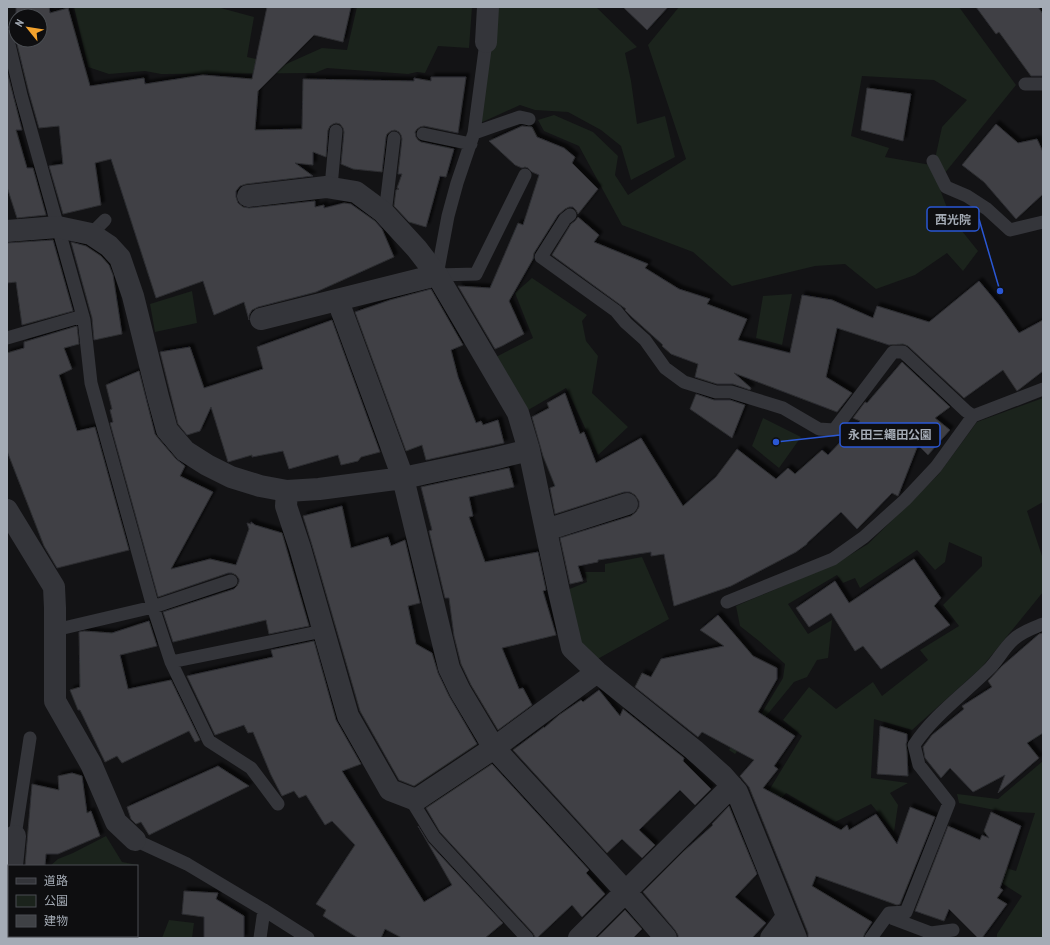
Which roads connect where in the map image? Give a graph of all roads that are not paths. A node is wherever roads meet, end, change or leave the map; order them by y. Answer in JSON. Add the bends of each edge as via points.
{"nodes":[{"id":1,"x":488,"y":7,"type":"edge"},
{"id":2,"x":7,"y":36,"type":"edge"},
{"id":3,"x":486,"y":42,"type":"joint"},
{"id":4,"x":1025,"y":84,"type":"dead end"},
{"id":5,"x":1043,"y":84,"type":"edge"},
{"id":6,"x":529,"y":119,"type":"dead end"},
{"id":7,"x":336,"y":131,"type":"dead end"},
{"id":8,"x":423,"y":134,"type":"dead end"},
{"id":9,"x":394,"y":138,"type":"dead end"},
{"id":10,"x":473,"y":138,"type":"junction"},
{"id":11,"x":932,"y":161,"type":"dead end"},
{"id":12,"x":525,"y":175,"type":"dead end"},
{"id":13,"x":331,"y":188,"type":"junction"},
{"id":14,"x":248,"y":196,"type":"dead end"},
{"id":15,"x":385,"y":214,"type":"junction"},
{"id":16,"x":570,"y":215,"type":"dead end"},
{"id":17,"x":1043,"y":222,"type":"edge"},
{"id":18,"x":58,"y":227,"type":"junction"},
{"id":19,"x":7,"y":231,"type":"edge"},
{"id":20,"x":437,"y":275,"type":"junction"},
{"id":21,"x":338,"y":300,"type":"junction"},
{"id":22,"x":83,"y":316,"type":"junction"},
{"id":23,"x":262,"y":319,"type":"dead end"},
{"id":24,"x":7,"y":338,"type":"edge"},
{"id":25,"x":1043,"y":389,"type":"edge"},
{"id":26,"x":973,"y":416,"type":"junction"},
{"id":27,"x":529,"y":450,"type":"junction"},
{"id":28,"x":403,"y":478,"type":"junction"},
{"id":29,"x":287,"y":491,"type":"junction"},
{"id":30,"x":627,"y":504,"type":"dead end"},
{"id":31,"x":7,"y":510,"type":"edge"},
{"id":32,"x":546,"y":530,"type":"junction"},
{"id":33,"x":231,"y":581,"type":"dead end"},
{"id":34,"x":727,"y":602,"type":"dead end"},
{"id":35,"x":154,"y":607,"type":"junction"},
{"id":36,"x":1043,"y":624,"type":"edge"},
{"id":37,"x":55,"y":630,"type":"junction"},
{"id":38,"x":323,"y":630,"type":"junction"},
{"id":39,"x":171,"y":662,"type":"junction"},
{"id":40,"x":598,"y":672,"type":"junction"},
{"id":41,"x":30,"y":738,"type":"dead end"},
{"id":42,"x":494,"y":748,"type":"junction"},
{"id":43,"x":732,"y":786,"type":"junction"},
{"id":44,"x":410,"y":798,"type":"junction"},
{"id":45,"x":278,"y":804,"type":"dead end"},
{"id":46,"x":15,"y":836,"type":"joint"},
{"id":47,"x":135,"y":840,"type":"joint"},
{"id":48,"x":12,"y":865,"type":"edge"},
{"id":49,"x":625,"y":891,"type":"junction"},
{"id":50,"x":264,"y":910,"type":"junction"},
{"id":51,"x":889,"y":913,"type":"junction"},
{"id":52,"x":787,"y":917,"type":"junction"},
{"id":53,"x":953,"y":930,"type":"dead end"},
{"id":54,"x":260,"y":938,"type":"edge"},
{"id":55,"x":308,"y":938,"type":"edge"},
{"id":56,"x":527,"y":938,"type":"edge"},
{"id":57,"x":579,"y":938,"type":"edge"},
{"id":58,"x":666,"y":938,"type":"edge"},
{"id":59,"x":771,"y":938,"type":"edge"},
{"id":60,"x":796,"y":938,"type":"edge"},
{"id":61,"x":871,"y":938,"type":"edge"}],
"edges":[{"from":1,"to":3,"type":"street"},
{"from":2,"to":18,"type":"lane"},
{"from":3,"to":10,"type":"lane"},
{"from":4,"to":5,"type":"lane"},
{"from":6,"to":10,"type":"lane","via":[[520,117]]},
{"from":7,"to":13,"type":"lane"},
{"from":8,"to":10,"type":"lane"},
{"from":9,"to":15,"type":"lane"},
{"from":10,"to":20,"type":"lane","via":[[448,216]]},
{"from":11,"to":17,"type":"lane","via":[[946,187],[987,209],[1010,230]]},
{"from":12,"to":20,"type":"lane","via":[[476,274]]},
{"from":13,"to":14,"type":"street"},
{"from":13,"to":15,"type":"street","via":[[356,192]]},
{"from":15,"to":20,"type":"street"},
{"from":16,"to":26,"type":"lane","via":[[540,257],[616,310],[645,340],[665,368],[684,382],[716,392],[732,392],[783,408],[819,429],[834,430],[893,352],[903,352]]},
{"from":18,"to":19,"type":"street"},
{"from":18,"to":22,"type":"lane"},
{"from":18,"to":29,"type":"street","via":[[98,227],[109,246],[120,258],[133,296],[167,430],[185,451],[231,477]]},
{"from":20,"to":21,"type":"street"},
{"from":20,"to":27,"type":"street","via":[[518,413]]},
{"from":21,"to":23,"type":"street"},
{"from":21,"to":28,"type":"street"},
{"from":22,"to":24,"type":"lane"},
{"from":22,"to":35,"type":"lane","via":[[90,384]]},
{"from":25,"to":26,"type":"lane"},
{"from":26,"to":34,"type":"lane","via":[[936,467],[905,500],[864,537],[833,559]]},
{"from":27,"to":28,"type":"street"},
{"from":27,"to":32,"type":"street"},
{"from":28,"to":29,"type":"street","via":[[319,490]]},
{"from":28,"to":42,"type":"street","via":[[449,668]]},
{"from":29,"to":38,"type":"street","via":[[286,506]]},
{"from":30,"to":32,"type":"street"},
{"from":31,"to":37,"type":"street","via":[[54,587]]},
{"from":32,"to":40,"type":"street","via":[[572,648]]},
{"from":33,"to":35,"type":"lane"},
{"from":35,"to":37,"type":"lane"},
{"from":35,"to":39,"type":"lane"},
{"from":36,"to":51,"type":"lane","via":[[1031,628],[1013,640],[990,668],[921,734],[914,745],[919,765],[949,803],[906,912]]},
{"from":37,"to":47,"type":"street","via":[[51,705],[91,764],[116,822]]},
{"from":38,"to":39,"type":"lane"},
{"from":38,"to":44,"type":"street","via":[[348,716],[390,790]]},
{"from":39,"to":45,"type":"lane","via":[[209,741],[251,768]]},
{"from":40,"to":42,"type":"street"},
{"from":40,"to":43,"type":"street","via":[[694,750]]},
{"from":41,"to":46,"type":"lane"},
{"from":42,"to":44,"type":"street","via":[[416,800]]},
{"from":42,"to":49,"type":"street"},
{"from":43,"to":49,"type":"street"},
{"from":43,"to":52,"type":"street","via":[[737,792]]},
{"from":44,"to":56,"type":"lane","via":[[434,837]]},
{"from":46,"to":48,"type":"street"},
{"from":47,"to":50,"type":"lane","via":[[187,864]]},
{"from":49,"to":57,"type":"street"},
{"from":49,"to":58,"type":"street"},
{"from":50,"to":54,"type":"lane"},
{"from":50,"to":55,"type":"lane"},
{"from":51,"to":53,"type":"lane","via":[[894,919],[931,933]]},
{"from":51,"to":61,"type":"lane"},
{"from":52,"to":59,"type":"street"},
{"from":52,"to":60,"type":"street"}]}
